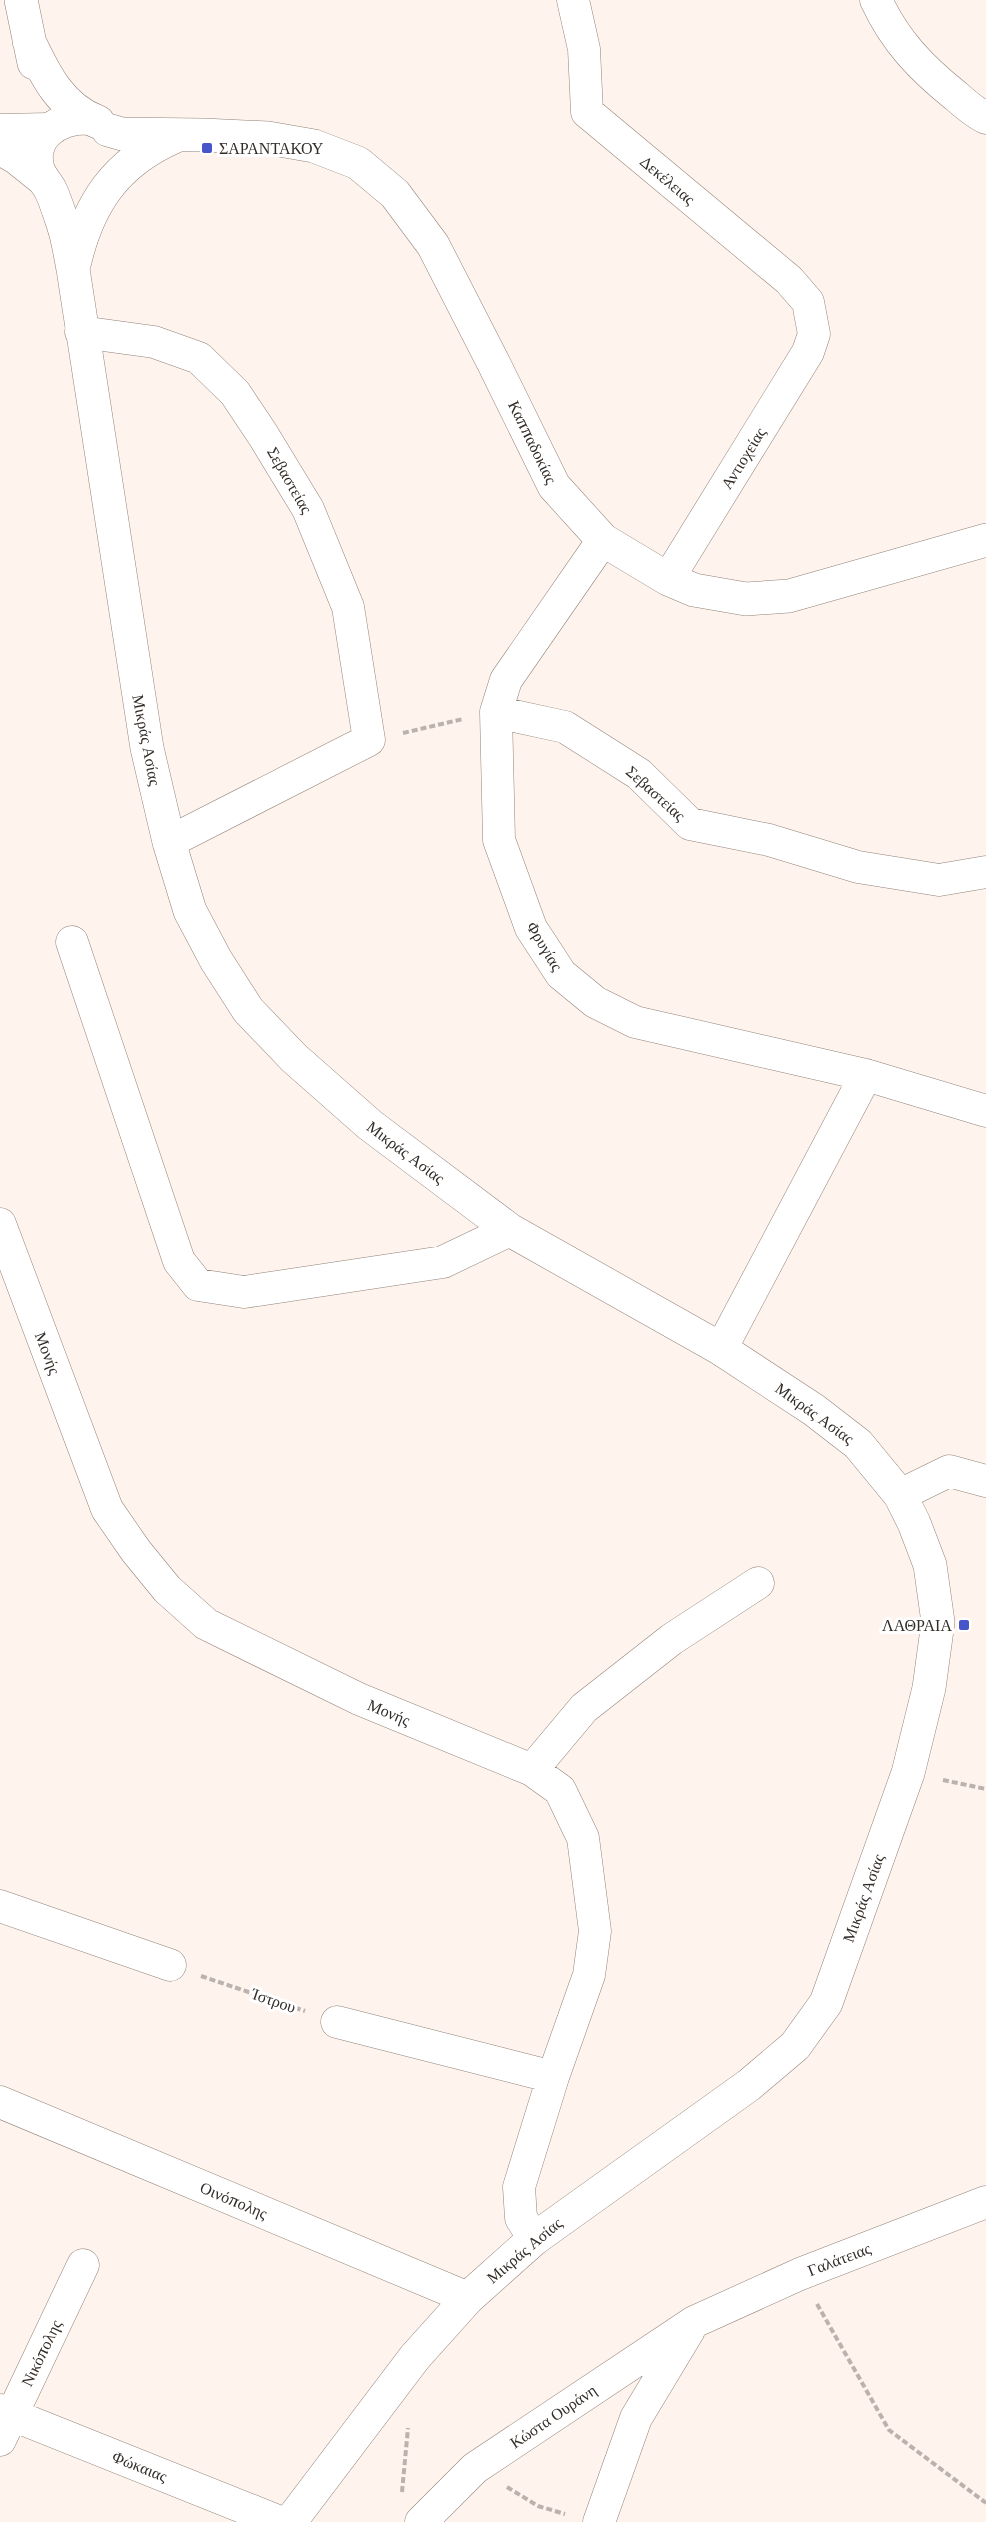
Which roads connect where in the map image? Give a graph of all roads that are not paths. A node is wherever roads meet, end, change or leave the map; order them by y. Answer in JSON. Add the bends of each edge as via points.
{"nodes":[{"id":1,"x":21,"y":0,"type":"edge"},
{"id":2,"x":573,"y":0,"type":"edge"},
{"id":3,"x":876,"y":0,"type":"edge"},
{"id":4,"x":29,"y":41,"type":"junction"},
{"id":5,"x":986,"y":118,"type":"edge"},
{"id":6,"x":97,"y":124,"type":"junction"},
{"id":7,"x":49,"y":129,"type":"junction"},
{"id":8,"x":0,"y":130,"type":"edge"},
{"id":9,"x":191,"y":135,"type":"junction"},
{"id":10,"x":0,"y":149,"type":"edge"},
{"id":11,"x":46,"y":184,"type":"junction"},
{"id":12,"x":108,"y":187,"type":"junction"},
{"id":13,"x":73,"y":269,"type":"junction"},
{"id":14,"x":81,"y":332,"type":"junction"},
{"id":15,"x":814,"y":334,"type":"joint"},
{"id":16,"x":603,"y":540,"type":"junction"},
{"id":17,"x":986,"y":540,"type":"edge"},
{"id":18,"x":668,"y":579,"type":"junction"},
{"id":19,"x":496,"y":712,"type":"junction"},
{"id":20,"x":169,"y":842,"type":"junction"},
{"id":21,"x":986,"y":872,"type":"edge"},
{"id":22,"x":72,"y":942,"type":"dead end"},
{"id":23,"x":866,"y":1075,"type":"junction"},
{"id":24,"x":986,"y":1111,"type":"edge"},
{"id":25,"x":0,"y":1224,"type":"edge"},
{"id":26,"x":510,"y":1230,"type":"junction"},
{"id":27,"x":721,"y":1348,"type":"junction"},
{"id":28,"x":986,"y":1481,"type":"edge"},
{"id":29,"x":900,"y":1495,"type":"junction"},
{"id":30,"x":758,"y":1582,"type":"dead end"},
{"id":31,"x":532,"y":1770,"type":"junction"},
{"id":32,"x":0,"y":1906,"type":"edge"},
{"id":33,"x":170,"y":1965,"type":"road end"},
{"id":34,"x":337,"y":2022,"type":"road end"},
{"id":35,"x":553,"y":2078,"type":"junction"},
{"id":36,"x":0,"y":2102,"type":"edge"},
{"id":37,"x":986,"y":2202,"type":"edge"},
{"id":38,"x":534,"y":2239,"type":"junction"},
{"id":39,"x":83,"y":2265,"type":"dead end"},
{"id":40,"x":468,"y":2298,"type":"junction"},
{"id":41,"x":694,"y":2322,"type":"junction"},
{"id":42,"x":4,"y":2422,"type":"edge"},
{"id":43,"x":280,"y":2522,"type":"edge"},
{"id":44,"x":290,"y":2522,"type":"edge"},
{"id":45,"x":421,"y":2522,"type":"edge"},
{"id":46,"x":600,"y":2522,"type":"edge"}],
"edges":[{"from":1,"to":4,"type":"street"},
{"from":2,"to":15,"type":"street","name":"Δεκέλειας","via":[[584,49],[587,112],[789,280],[808,302]]},
{"from":3,"to":5,"type":"street","via":[[887,23],[914,59]]},
{"from":4,"to":6,"type":"street","via":[[64,102]]},
{"from":4,"to":7,"type":"street"},
{"from":6,"to":7,"type":"street","via":[[73,118]]},
{"from":6,"to":9,"type":"street","name":"Καππαδοκίας","via":[[122,134]]},
{"from":6,"to":12,"type":"street","via":[[116,141],[119,154],[119,169]]},
{"from":7,"to":8,"type":"street"},
{"from":7,"to":11,"type":"street","via":[[38,152],[37,166]]},
{"from":9,"to":12,"type":"street","via":[[150,148],[132,160]]},
{"from":9,"to":16,"type":"street","name":"Καππαδοκίας","via":[[268,138],[314,146],[358,163],[395,194],[433,245],[554,486]]},
{"from":10,"to":11,"type":"street"},
{"from":11,"to":12,"type":"street","via":[[62,197],[76,200],[90,198]]},
{"from":11,"to":13,"type":"street","name":"Μικράς Ασίας","via":[[64,226]]},
{"from":12,"to":13,"type":"street","via":[[90,214]]},
{"from":13,"to":14,"type":"street","name":"Μικράς Ασίας"},
{"from":14,"to":20,"type":"street","name":"Μικράς Ασίας","via":[[147,748]]},
{"from":14,"to":20,"type":"street","name":"Σεβαστείας","via":[[153,342],[199,358],[235,393],[308,509],[348,607],[369,740]]},
{"from":15,"to":18,"type":"street","name":"Αντιοχείας","via":[[808,352]]},
{"from":16,"to":18,"type":"street","name":"Καππαδοκίας"},
{"from":16,"to":19,"type":"street","name":"Φρυγίας","via":[[506,680]]},
{"from":17,"to":18,"type":"street","name":"Καππαδοκίας","via":[[789,596],[746,599],[694,590]]},
{"from":19,"to":21,"type":"street","name":"Σεβαστείας","via":[[565,727],[639,774],[690,824],[769,840],[858,867],[939,880]]},
{"from":19,"to":23,"type":"street","name":"Φρυγίας","via":[[499,840],[531,928],[561,974],[595,1002],[634,1022]]},
{"from":20,"to":26,"type":"street","name":"Μικράς Ασίας","via":[[190,911],[248,1010],[294,1058],[369,1125]]},
{"from":22,"to":26,"type":"street","via":[[179,1261],[198,1285],[244,1292],[443,1262]]},
{"from":23,"to":24,"type":"street","name":"Φρυγίας"},
{"from":23,"to":27,"type":"street"},
{"from":25,"to":31,"type":"street","name":"Μονής","via":[[107,1509],[167,1589],[206,1624],[359,1699]]},
{"from":26,"to":27,"type":"street","name":"Μικράς Ασίας"},
{"from":27,"to":29,"type":"street","name":"Μικράς Ασίας","via":[[858,1444]]},
{"from":28,"to":29,"type":"street","via":[[949,1471]]},
{"from":29,"to":38,"type":"street","name":"Μικράς Ασίας","via":[[930,1565],[938,1622],[929,1688],[908,1773],[826,2003],[795,2046],[749,2085]]},
{"from":30,"to":31,"type":"street","via":[[672,1639],[584,1708]]},
{"from":31,"to":35,"type":"street","name":"Μονής","via":[[560,1790],[583,1838],[595,1930],[590,1975]]},
{"from":32,"to":33,"type":"street"},
{"from":34,"to":35,"type":"street"},
{"from":35,"to":38,"type":"street","name":"Μονής","via":[[519,2187],[521,2218]]},
{"from":36,"to":40,"type":"street","name":"Οινόπολης"},
{"from":37,"to":41,"type":"street","name":"Γαλάτειας","via":[[800,2274]]},
{"from":38,"to":40,"type":"street","name":"Μικράς Ασίας"},
{"from":39,"to":42,"type":"street","name":"Νικόπολης"},
{"from":40,"to":44,"type":"street","name":"Μικράς Ασίας","via":[[415,2357]]},
{"from":41,"to":45,"type":"street","name":"Κώστα Ουράνη","via":[[475,2468]]},
{"from":41,"to":46,"type":"street","via":[[636,2418]]},
{"from":42,"to":43,"type":"street","name":"Φώκαιας"}]}
